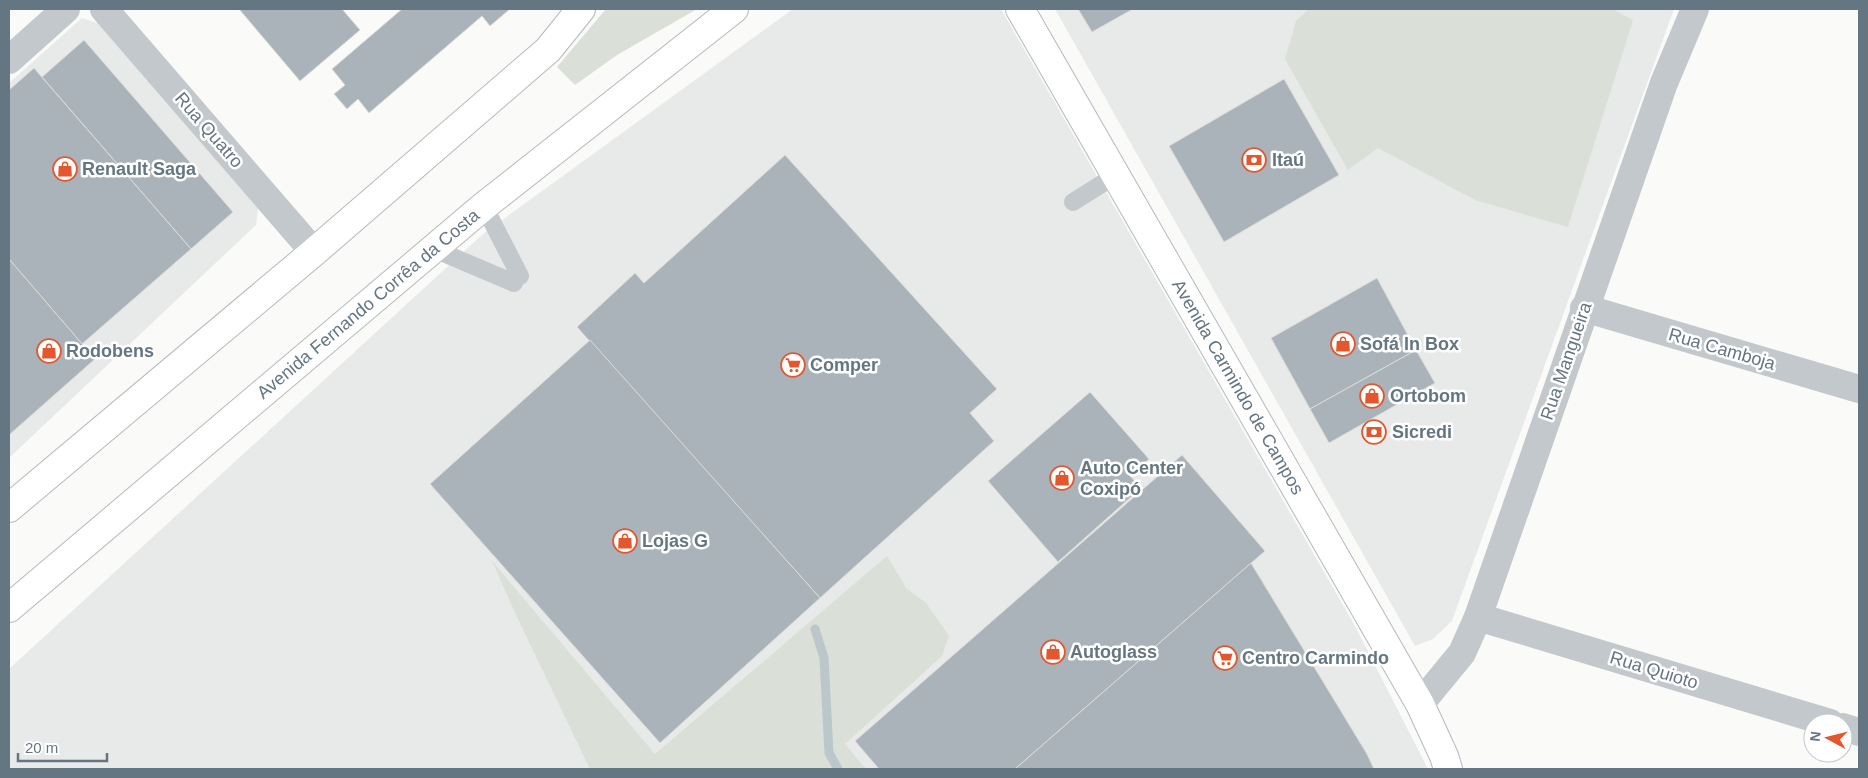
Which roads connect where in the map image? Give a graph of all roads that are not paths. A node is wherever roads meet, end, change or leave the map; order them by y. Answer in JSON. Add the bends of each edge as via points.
{"nodes":[{"id":1,"x":66,"y":9,"type":"edge"},
{"id":2,"x":104,"y":9,"type":"edge"},
{"id":3,"x":581,"y":9,"type":"edge"},
{"id":4,"x":734,"y":9,"type":"edge"},
{"id":5,"x":1695,"y":9,"type":"edge"},
{"id":6,"x":1022,"y":11,"type":"edge"},
{"id":7,"x":9,"y":60,"type":"edge"},
{"id":8,"x":1116,"y":175,"type":"junction"},
{"id":9,"x":1073,"y":202,"type":"dead end"},
{"id":10,"x":484,"y":206,"type":"junction"},
{"id":11,"x":434,"y":249,"type":"junction"},
{"id":12,"x":314,"y":252,"type":"junction"},
{"id":13,"x":1584,"y":308,"type":"junction"},
{"id":14,"x":1859,"y":390,"type":"edge"},
{"id":15,"x":9,"y":508,"type":"edge"},
{"id":16,"x":9,"y":608,"type":"edge"},
{"id":17,"x":1478,"y":616,"type":"junction"},
{"id":18,"x":1420,"y":704,"type":"junction"},
{"id":19,"x":1803,"y":715,"type":"edge"},
{"id":20,"x":1448,"y":769,"type":"edge"}],
"edges":[{"from":1,"to":7,"type":"street"},
{"from":2,"to":12,"type":"street","name":"Rua Quatro"},
{"from":3,"to":12,"type":"main road","via":[[548,50]]},
{"from":4,"to":10,"type":"main road","name":"Avenida Fernando Corrêa da Costa"},
{"from":5,"to":13,"type":"street","name":"Rua Mangueira","via":[[1664,83]]},
{"from":6,"to":8,"type":"main road","name":"Avenida Carmindo de Campos"},
{"from":8,"to":9,"type":"lane"},
{"from":8,"to":18,"type":"main road","name":"Avenida Carmindo de Campos"},
{"from":10,"to":11,"type":"main road","name":"Avenida Fernando Corrêa da Costa"},
{"from":10,"to":11,"type":"lane","via":[[517,279]]},
{"from":11,"to":16,"type":"main road","name":"Avenida Fernando Corrêa da Costa"},
{"from":12,"to":15,"type":"main road"},
{"from":13,"to":14,"type":"street","name":"Rua Camboja"},
{"from":13,"to":17,"type":"street","name":"Rua Mangueira"},
{"from":17,"to":18,"type":"street","name":"Rua Mangueira","via":[[1462,653]]},
{"from":17,"to":19,"type":"street","name":"Rua Quioto"},
{"from":18,"to":20,"type":"main road","name":"Avenida Carmindo de Campos"}]}
